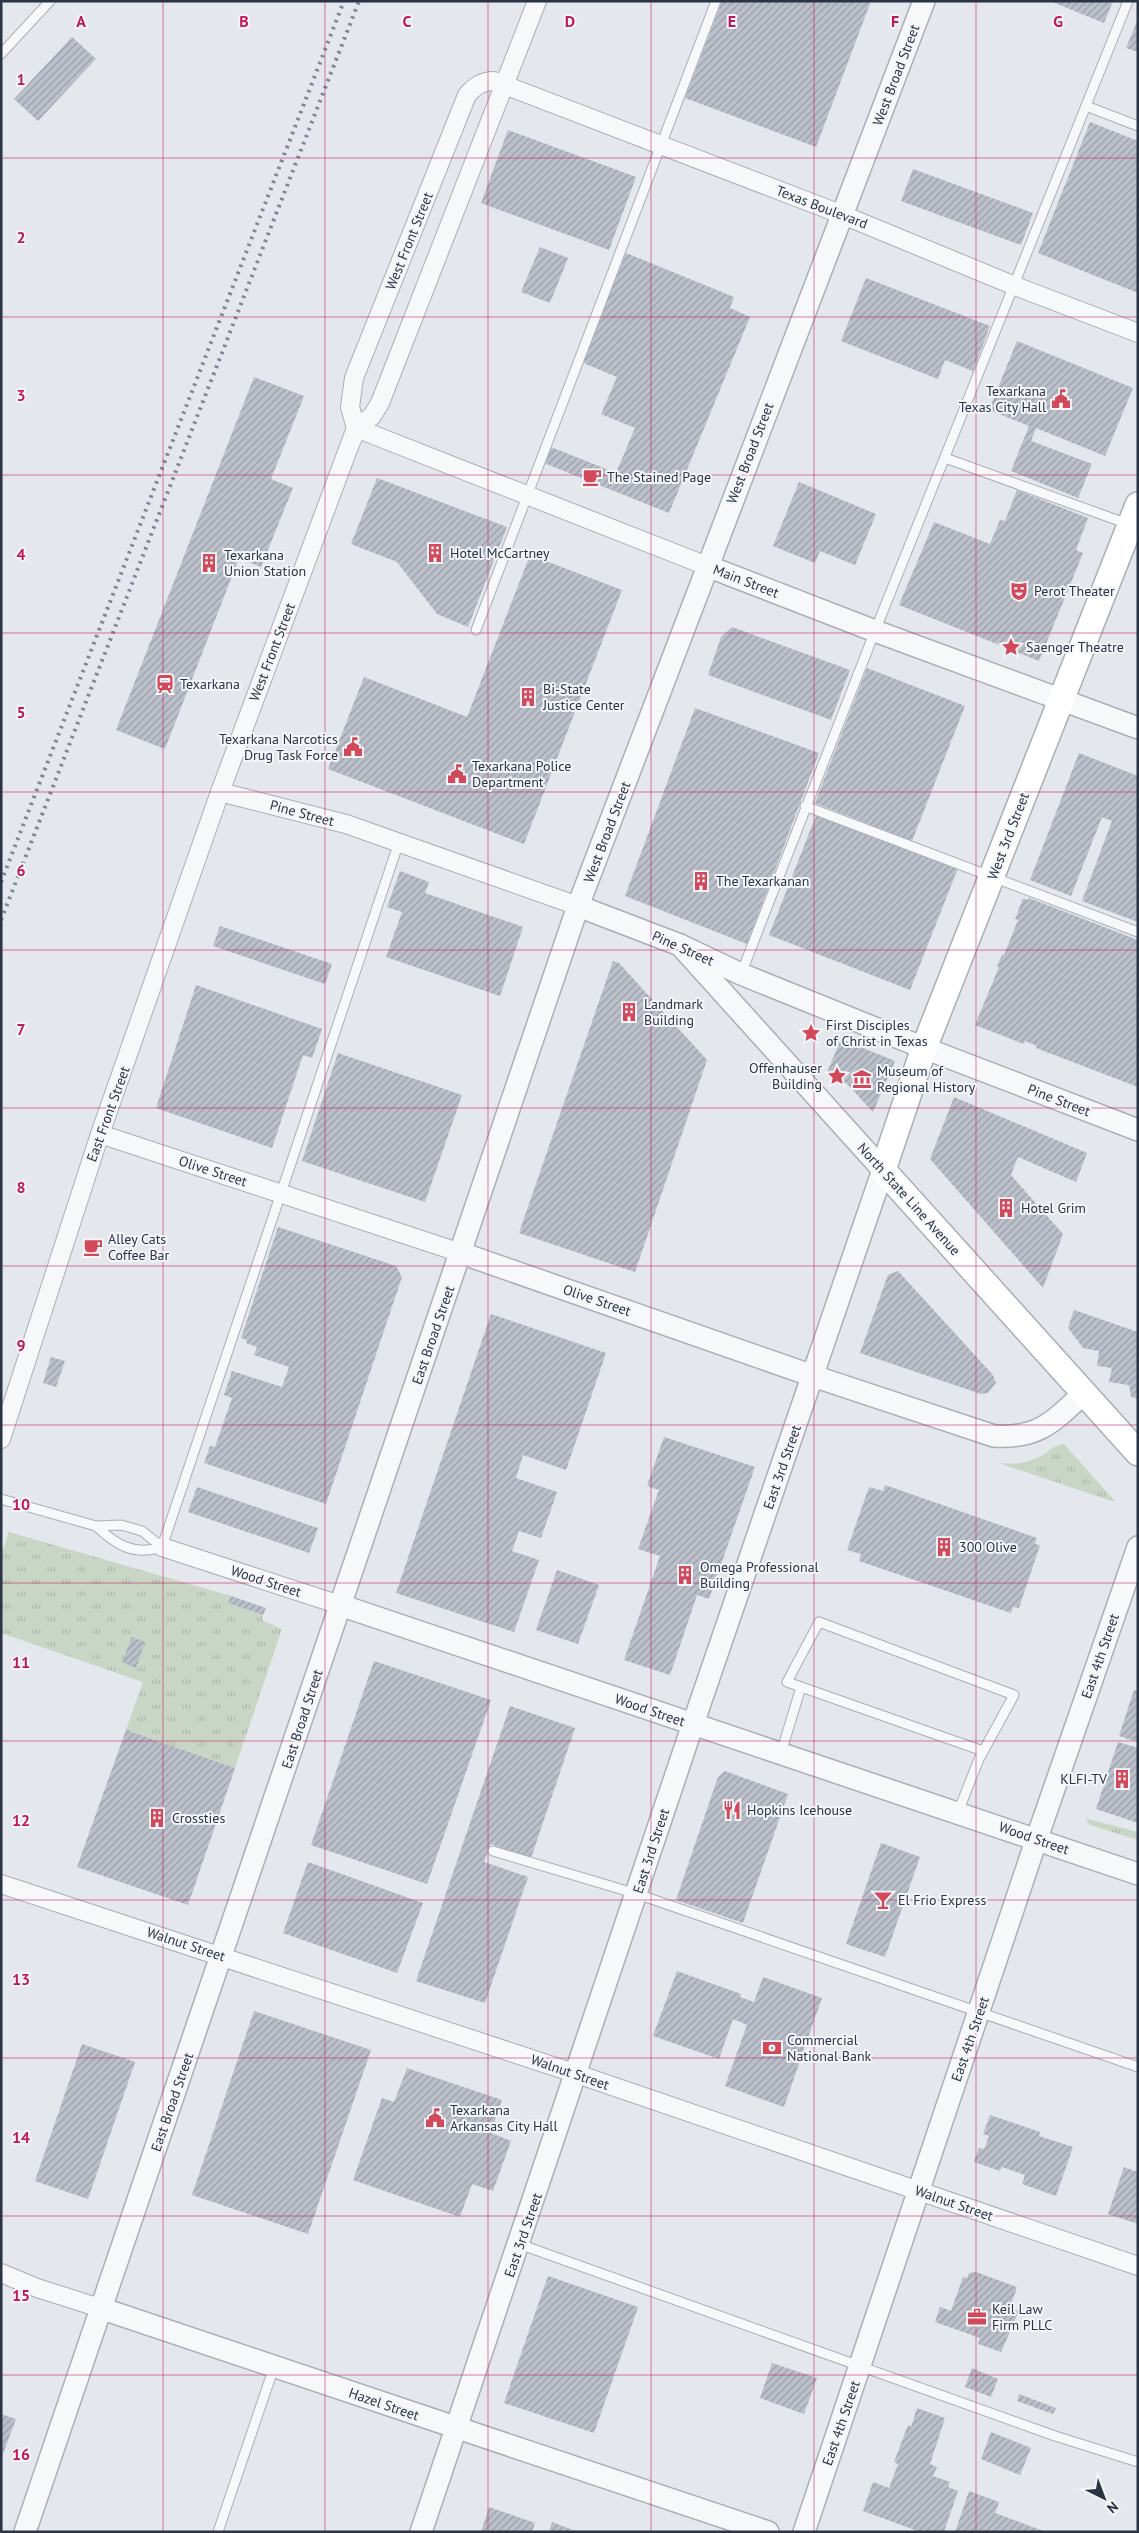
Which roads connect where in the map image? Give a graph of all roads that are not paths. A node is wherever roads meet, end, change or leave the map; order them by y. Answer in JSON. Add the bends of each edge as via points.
{"nodes":[{"id":1,"x":50,"y":1,"type":"edge"},
{"id":2,"x":537,"y":1,"type":"edge"},
{"id":3,"x":716,"y":1,"type":"edge"},
{"id":4,"x":924,"y":1,"type":"edge"},
{"id":5,"x":1128,"y":1,"type":"edge"},
{"id":6,"x":1,"y":54,"type":"edge"},
{"id":7,"x":504,"y":85,"type":"junction"},
{"id":8,"x":1086,"y":106,"type":"junction"},
{"id":9,"x":1138,"y":126,"type":"edge"},
{"id":10,"x":661,"y":145,"type":"junction"},
{"id":11,"x":843,"y":215,"type":"junction"},
{"id":12,"x":1015,"y":286,"type":"junction"},
{"id":13,"x":1138,"y":333,"type":"edge"},
{"id":14,"x":356,"y":428,"type":"junction"},
{"id":15,"x":945,"y":458,"type":"junction"},
{"id":16,"x":528,"y":495,"type":"junction"},
{"id":17,"x":1135,"y":519,"type":"edge"},
{"id":18,"x":707,"y":566,"type":"junction"},
{"id":19,"x":476,"y":630,"type":"dead end"},
{"id":20,"x":875,"y":631,"type":"junction"},
{"id":21,"x":1062,"y":699,"type":"junction"},
{"id":22,"x":1138,"y":728,"type":"edge"},
{"id":23,"x":220,"y":792,"type":"junction"},
{"id":24,"x":805,"y":806,"type":"junction"},
{"id":25,"x":399,"y":842,"type":"junction"},
{"id":26,"x":992,"y":877,"type":"junction"},
{"id":27,"x":578,"y":906,"type":"junction"},
{"id":28,"x":1138,"y":932,"type":"edge"},
{"id":29,"x":680,"y":945,"type":"junction"},
{"id":30,"x":740,"y":974,"type":"junction"},
{"id":31,"x":924,"y":1048,"type":"junction"},
{"id":32,"x":1138,"y":1130,"type":"edge"},
{"id":33,"x":100,"y":1134,"type":"junction"},
{"id":34,"x":883,"y":1170,"type":"junction"},
{"id":35,"x":281,"y":1193,"type":"junction"},
{"id":36,"x":461,"y":1253,"type":"junction"},
{"id":37,"x":813,"y":1376,"type":"junction"},
{"id":38,"x":1084,"y":1393,"type":"junction"},
{"id":39,"x":1,"y":1439,"type":"edge"},
{"id":40,"x":1138,"y":1453,"type":"edge"},
{"id":41,"x":1,"y":1499,"type":"edge"},
{"id":42,"x":96,"y":1526,"type":"junction"},
{"id":43,"x":162,"y":1547,"type":"junction"},
{"id":44,"x":1138,"y":1547,"type":"edge"},
{"id":45,"x":340,"y":1605,"type":"junction"},
{"id":46,"x":801,"y":1687,"type":"junction"},
{"id":47,"x":693,"y":1724,"type":"junction"},
{"id":48,"x":983,"y":1750,"type":"junction"},
{"id":49,"x":780,"y":1753,"type":"junction"},
{"id":50,"x":958,"y":1812,"type":"junction"},
{"id":51,"x":1037,"y":1838,"type":"junction"},
{"id":52,"x":493,"y":1851,"type":"dead end"},
{"id":53,"x":1138,"y":1874,"type":"edge"},
{"id":54,"x":1,"y":1884,"type":"edge"},
{"id":55,"x":637,"y":1894,"type":"junction"},
{"id":56,"x":223,"y":1956,"type":"junction"},
{"id":57,"x":978,"y":2014,"type":"junction"},
{"id":58,"x":1138,"y":2067,"type":"edge"},
{"id":59,"x":577,"y":2074,"type":"junction"},
{"id":60,"x":918,"y":2191,"type":"junction"},
{"id":61,"x":519,"y":2244,"type":"junction"},
{"id":62,"x":1138,"y":2266,"type":"edge"},
{"id":63,"x":1,"y":2272,"type":"edge"},
{"id":64,"x":100,"y":2308,"type":"junction"},
{"id":65,"x":860,"y":2365,"type":"junction"},
{"id":66,"x":274,"y":2367,"type":"junction"},
{"id":67,"x":457,"y":2429,"type":"junction"},
{"id":68,"x":1138,"y":2462,"type":"edge"},
{"id":69,"x":25,"y":2532,"type":"edge"},
{"id":70,"x":218,"y":2532,"type":"edge"},
{"id":71,"x":422,"y":2532,"type":"edge"},
{"id":72,"x":768,"y":2532,"type":"edge"},
{"id":73,"x":804,"y":2532,"type":"edge"}],
"edges":[{"from":1,"to":6,"type":"lane"},
{"from":2,"to":7,"type":"street","name":"West Front Street"},
{"from":3,"to":10,"type":"lane"},
{"from":4,"to":11,"type":"street","name":"West Broad Street"},
{"from":5,"to":8,"type":"lane"},
{"from":7,"to":10,"type":"street","name":"Texas Boulevard"},
{"from":7,"to":14,"type":"street","name":"West Front Street","via":[[380,403],[372,416]]},
{"from":7,"to":14,"type":"street","name":"West Front Street","via":[[486,81],[467,95],[354,378],[350,406]]},
{"from":8,"to":9,"type":"lane"},
{"from":8,"to":12,"type":"lane"},
{"from":10,"to":11,"type":"street","name":"Texas Boulevard"},
{"from":10,"to":16,"type":"lane"},
{"from":11,"to":12,"type":"street","name":"Texas Boulevard"},
{"from":11,"to":18,"type":"street","name":"West Broad Street"},
{"from":12,"to":13,"type":"street","name":"Texas Boulevard"},
{"from":12,"to":15,"type":"lane"},
{"from":14,"to":16,"type":"street","name":"Main Street"},
{"from":14,"to":23,"type":"street","name":"West Front Street"},
{"from":15,"to":17,"type":"lane"},
{"from":15,"to":20,"type":"lane"},
{"from":16,"to":18,"type":"street","name":"Main Street"},
{"from":16,"to":19,"type":"lane"},
{"from":17,"to":21,"type":"main road","name":"West 3rd Street"},
{"from":18,"to":20,"type":"street","name":"Main Street"},
{"from":18,"to":27,"type":"street","name":"West Broad Street"},
{"from":20,"to":21,"type":"street","name":"Main Street"},
{"from":20,"to":24,"type":"lane"},
{"from":21,"to":22,"type":"street","name":"Main Street"},
{"from":21,"to":26,"type":"main road","name":"West 3rd Street"},
{"from":23,"to":25,"type":"street","name":"Pine Street","via":[[346,824]]},
{"from":23,"to":33,"type":"street","name":"East Front Street"},
{"from":24,"to":26,"type":"lane"},
{"from":24,"to":30,"type":"lane"},
{"from":25,"to":27,"type":"street","name":"Pine Street"},
{"from":25,"to":35,"type":"lane"},
{"from":26,"to":28,"type":"lane"},
{"from":26,"to":31,"type":"main road","name":"West 3rd Street"},
{"from":27,"to":29,"type":"street","name":"Pine Street"},
{"from":27,"to":36,"type":"street","name":"East Broad Street"},
{"from":29,"to":30,"type":"street","name":"Pine Street"},
{"from":29,"to":34,"type":"street","name":"North State Line Avenue"},
{"from":30,"to":31,"type":"street","name":"Pine Street"},
{"from":31,"to":32,"type":"street","name":"Pine Street"},
{"from":31,"to":34,"type":"main road","name":"West 3rd Street"},
{"from":33,"to":35,"type":"street","name":"Olive Street"},
{"from":33,"to":39,"type":"street","name":"East Front Street"},
{"from":34,"to":37,"type":"street","name":"East 3rd Street"},
{"from":34,"to":38,"type":"main road","name":"North State Line Avenue"},
{"from":35,"to":36,"type":"street","name":"Olive Street"},
{"from":35,"to":43,"type":"lane"},
{"from":36,"to":37,"type":"street","name":"Olive Street"},
{"from":36,"to":45,"type":"street","name":"East Broad Street"},
{"from":37,"to":38,"type":"street","name":"Olive Street","via":[[994,1436],[1016,1437],[1037,1431]]},
{"from":37,"to":47,"type":"street","name":"East 3rd Street"},
{"from":38,"to":40,"type":"main road","name":"North State Line Avenue"},
{"from":41,"to":42,"type":"lane"},
{"from":42,"to":43,"type":"lane","via":[[128,1527],[142,1532]]},
{"from":42,"to":43,"type":"lane","via":[[112,1540],[133,1551]]},
{"from":43,"to":45,"type":"street","name":"Wood Street"},
{"from":44,"to":51,"type":"street","name":"East 4th Street"},
{"from":45,"to":47,"type":"street","name":"Wood Street"},
{"from":45,"to":56,"type":"street","name":"East Broad Street"},
{"from":46,"to":48,"type":"lane"},
{"from":46,"to":48,"type":"lane","via":[[787,1682],[820,1622],[1014,1695]]},
{"from":46,"to":49,"type":"lane"},
{"from":47,"to":49,"type":"street","name":"Wood Street"},
{"from":47,"to":55,"type":"street","name":"East 3rd Street"},
{"from":48,"to":50,"type":"lane"},
{"from":49,"to":50,"type":"street","name":"Wood Street"},
{"from":50,"to":51,"type":"street","name":"Wood Street"},
{"from":51,"to":53,"type":"street","name":"Wood Street"},
{"from":51,"to":57,"type":"street","name":"East 4th Street"},
{"from":52,"to":55,"type":"lane"},
{"from":54,"to":56,"type":"street","name":"Walnut Street"},
{"from":55,"to":57,"type":"lane"},
{"from":55,"to":59,"type":"street","name":"East 3rd Street"},
{"from":56,"to":59,"type":"street","name":"Walnut Street"},
{"from":56,"to":64,"type":"street","name":"East Broad Street"},
{"from":57,"to":58,"type":"lane"},
{"from":57,"to":60,"type":"street","name":"East 4th Street"},
{"from":59,"to":60,"type":"street","name":"Walnut Street"},
{"from":59,"to":61,"type":"street","name":"East 3rd Street"},
{"from":60,"to":62,"type":"street","name":"Walnut Street"},
{"from":60,"to":65,"type":"street","name":"East 4th Street"},
{"from":61,"to":65,"type":"lane"},
{"from":61,"to":67,"type":"street","name":"East 3rd Street"},
{"from":63,"to":64,"type":"street","name":"Hazel Street","via":[[37,2288]]},
{"from":64,"to":66,"type":"street","name":"Hazel Street"},
{"from":64,"to":69,"type":"street","name":"East Broad Street"},
{"from":65,"to":68,"type":"lane"},
{"from":65,"to":73,"type":"street","name":"East 4th Street"},
{"from":66,"to":67,"type":"street","name":"Hazel Street"},
{"from":66,"to":70,"type":"lane"},
{"from":67,"to":71,"type":"street","name":"East 3rd Street"},
{"from":67,"to":72,"type":"street","name":"Hazel Street"}]}
